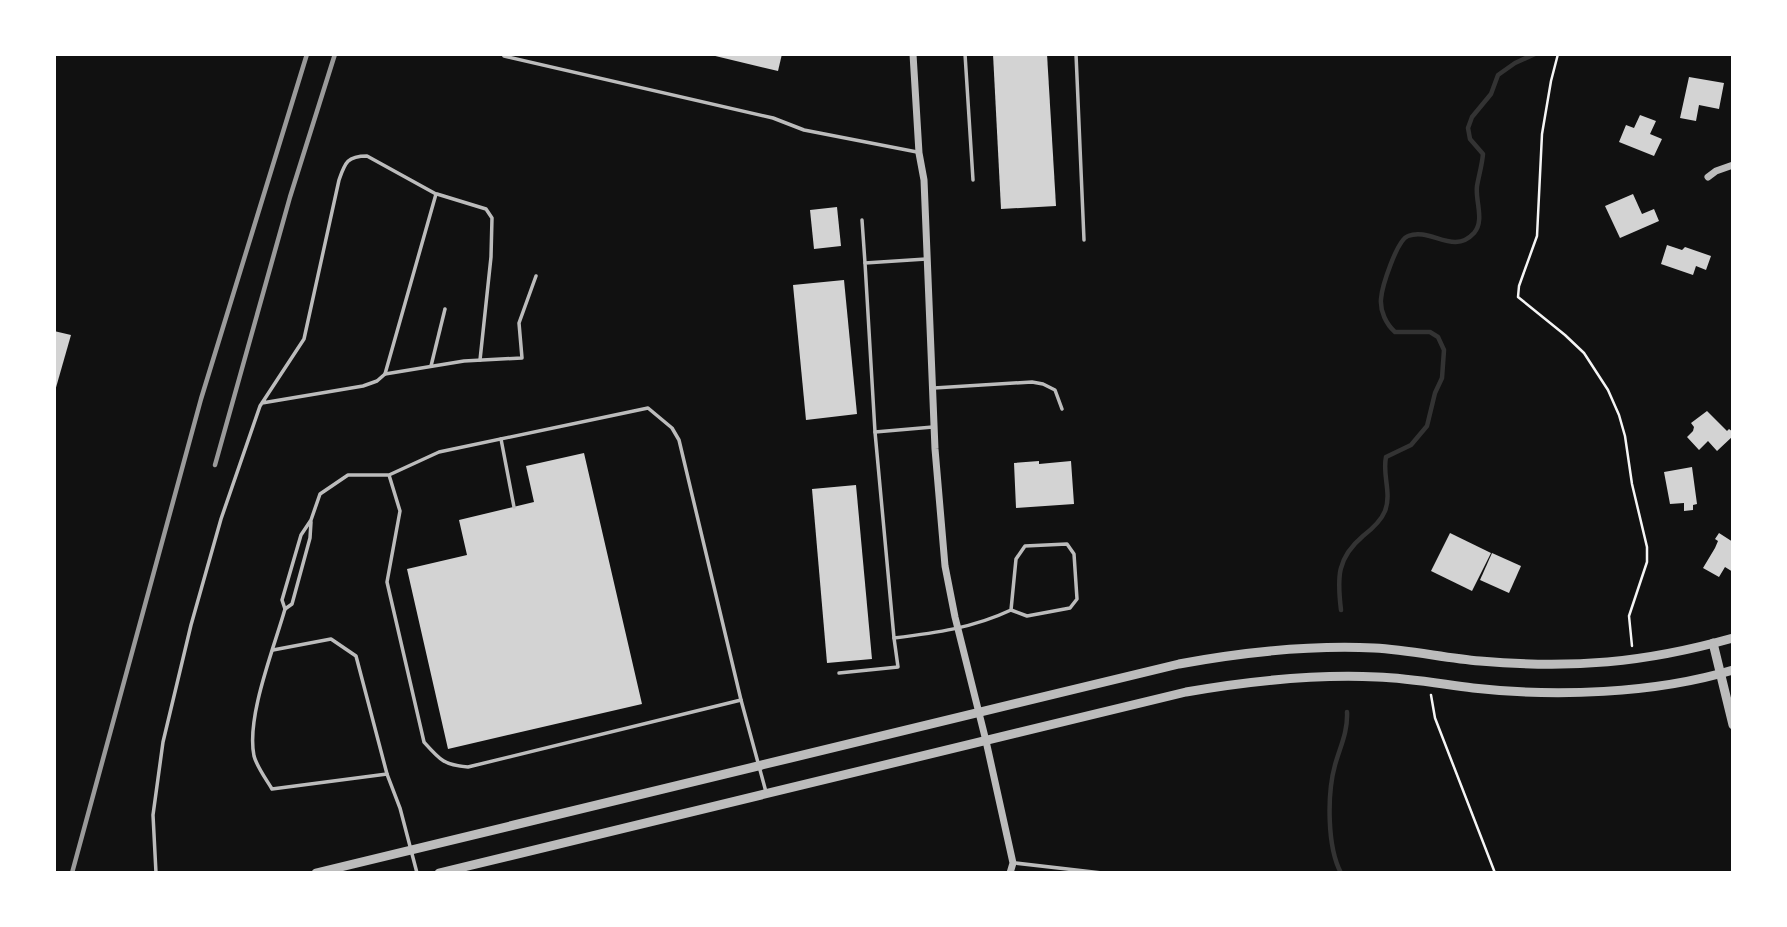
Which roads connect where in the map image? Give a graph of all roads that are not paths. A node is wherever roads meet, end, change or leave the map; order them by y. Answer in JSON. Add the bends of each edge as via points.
{"nodes":[{"id":1,"x":505,"y":54,"type":"edge"},
{"id":2,"x":913,"y":54,"type":"edge"},
{"id":3,"x":965,"y":54,"type":"edge"},
{"id":4,"x":1076,"y":54,"type":"edge"},
{"id":5,"x":919,"y":153,"type":"junction"},
{"id":6,"x":1733,"y":165,"type":"edge"},
{"id":7,"x":1708,"y":177,"type":"dead end"},
{"id":8,"x":973,"y":180,"type":"dead end"},
{"id":9,"x":436,"y":194,"type":"junction"},
{"id":10,"x":862,"y":220,"type":"dead end"},
{"id":11,"x":1084,"y":240,"type":"dead end"},
{"id":12,"x":926,"y":260,"type":"junction"},
{"id":13,"x":865,"y":264,"type":"junction"},
{"id":14,"x":536,"y":276,"type":"dead end"},
{"id":15,"x":444,"y":309,"type":"dead end"},
{"id":16,"x":480,"y":360,"type":"junction"},
{"id":17,"x":431,"y":366,"type":"junction"},
{"id":18,"x":385,"y":374,"type":"junction"},
{"id":19,"x":932,"y":388,"type":"junction"},
{"id":20,"x":262,"y":403,"type":"junction"},
{"id":21,"x":1062,"y":409,"type":"dead end"},
{"id":22,"x":934,"y":427,"type":"junction"},
{"id":23,"x":876,"y":432,"type":"junction"},
{"id":24,"x":501,"y":439,"type":"junction"},
{"id":25,"x":389,"y":475,"type":"junction"},
{"id":26,"x":514,"y":507,"type":"dead end"},
{"id":27,"x":311,"y":520,"type":"junction"},
{"id":28,"x":285,"y":609,"type":"junction"},
{"id":29,"x":1011,"y":610,"type":"junction"},
{"id":30,"x":958,"y":629,"type":"junction"},
{"id":31,"x":894,"y":638,"type":"junction"},
{"id":32,"x":1733,"y":638,"type":"edge"},
{"id":33,"x":1713,"y":643,"type":"junction"},
{"id":34,"x":273,"y":650,"type":"junction"},
{"id":35,"x":1733,"y":670,"type":"edge"},
{"id":36,"x":839,"y":673,"type":"dead end"},
{"id":37,"x":1720,"y":674,"type":"junction"},
{"id":38,"x":741,"y":700,"type":"junction"},
{"id":39,"x":979,"y":713,"type":"junction"},
{"id":40,"x":1733,"y":725,"type":"edge"},
{"id":41,"x":986,"y":741,"type":"junction"},
{"id":42,"x":759,"y":766,"type":"junction"},
{"id":43,"x":387,"y":774,"type":"junction"},
{"id":44,"x":766,"y":793,"type":"junction"},
{"id":45,"x":412,"y":849,"type":"junction"},
{"id":46,"x":1013,"y":863,"type":"junction"},
{"id":47,"x":156,"y":873,"type":"edge"},
{"id":48,"x":316,"y":873,"type":"edge"},
{"id":49,"x":417,"y":873,"type":"edge"},
{"id":50,"x":439,"y":873,"type":"edge"},
{"id":51,"x":1010,"y":873,"type":"edge"},
{"id":52,"x":1102,"y":873,"type":"edge"}],
"edges":[{"from":1,"to":5,"type":"lane","via":[[773,118],[804,130]]},
{"from":2,"to":5,"type":"street"},
{"from":3,"to":8,"type":"lane"},
{"from":4,"to":11,"type":"lane"},
{"from":5,"to":12,"type":"street"},
{"from":6,"to":7,"type":"street"},
{"from":9,"to":16,"type":"lane","via":[[486,209],[492,218]]},
{"from":9,"to":18,"type":"lane"},
{"from":9,"to":20,"type":"lane","via":[[367,156],[355,156],[345,164],[304,339]]},
{"from":10,"to":13,"type":"lane"},
{"from":12,"to":13,"type":"lane"},
{"from":12,"to":19,"type":"street"},
{"from":13,"to":23,"type":"lane"},
{"from":14,"to":16,"type":"lane","via":[[519,323],[523,358]]},
{"from":15,"to":17,"type":"lane"},
{"from":16,"to":17,"type":"lane"},
{"from":17,"to":18,"type":"lane"},
{"from":18,"to":20,"type":"lane","via":[[363,386]]},
{"from":19,"to":21,"type":"lane","via":[[1032,382],[1055,390]]},
{"from":19,"to":22,"type":"street"},
{"from":20,"to":47,"type":"lane","via":[[221,519],[173,693],[153,815]]},
{"from":22,"to":23,"type":"lane"},
{"from":22,"to":30,"type":"street","via":[[945,566]]},
{"from":23,"to":31,"type":"lane"},
{"from":24,"to":25,"type":"lane","via":[[439,452]]},
{"from":24,"to":26,"type":"lane"},
{"from":24,"to":38,"type":"lane","via":[[648,408],[672,428],[679,440]]},
{"from":25,"to":27,"type":"lane","via":[[348,475],[332,484],[320,494]]},
{"from":25,"to":38,"type":"lane","via":[[400,511],[387,582],[424,742],[450,765],[468,767]]},
{"from":27,"to":28,"type":"lane","via":[[292,604]]},
{"from":27,"to":28,"type":"lane","via":[[301,536],[282,600]]},
{"from":28,"to":34,"type":"lane"},
{"from":29,"to":29,"type":"lane","via":[[1027,616],[1070,608],[1077,599],[1074,554],[1067,544],[1024,546],[1016,559]]},
{"from":29,"to":30,"type":"lane"},
{"from":30,"to":31,"type":"lane"},
{"from":30,"to":39,"type":"street"},
{"from":31,"to":36,"type":"lane","via":[[898,667]]},
{"from":32,"to":33,"type":"street"},
{"from":33,"to":37,"type":"street"},
{"from":33,"to":39,"type":"street","via":[[1586,665],[1458,659],[1375,648],[1276,649],[1179,664]]},
{"from":34,"to":43,"type":"lane","via":[[331,639],[356,656]]},
{"from":34,"to":43,"type":"lane","via":[[253,734],[254,758],[272,789]]},
{"from":35,"to":37,"type":"street"},
{"from":37,"to":40,"type":"street"},
{"from":37,"to":41,"type":"street","via":[[1584,692],[1518,691],[1381,677],[1240,682]]},
{"from":38,"to":42,"type":"lane"},
{"from":39,"to":41,"type":"street"},
{"from":39,"to":42,"type":"street"},
{"from":41,"to":44,"type":"street"},
{"from":41,"to":46,"type":"street"},
{"from":42,"to":44,"type":"lane"},
{"from":42,"to":45,"type":"street"},
{"from":43,"to":45,"type":"lane"},
{"from":44,"to":50,"type":"street"},
{"from":45,"to":48,"type":"street"},
{"from":45,"to":49,"type":"lane"},
{"from":46,"to":51,"type":"street"},
{"from":46,"to":52,"type":"lane"}]}
